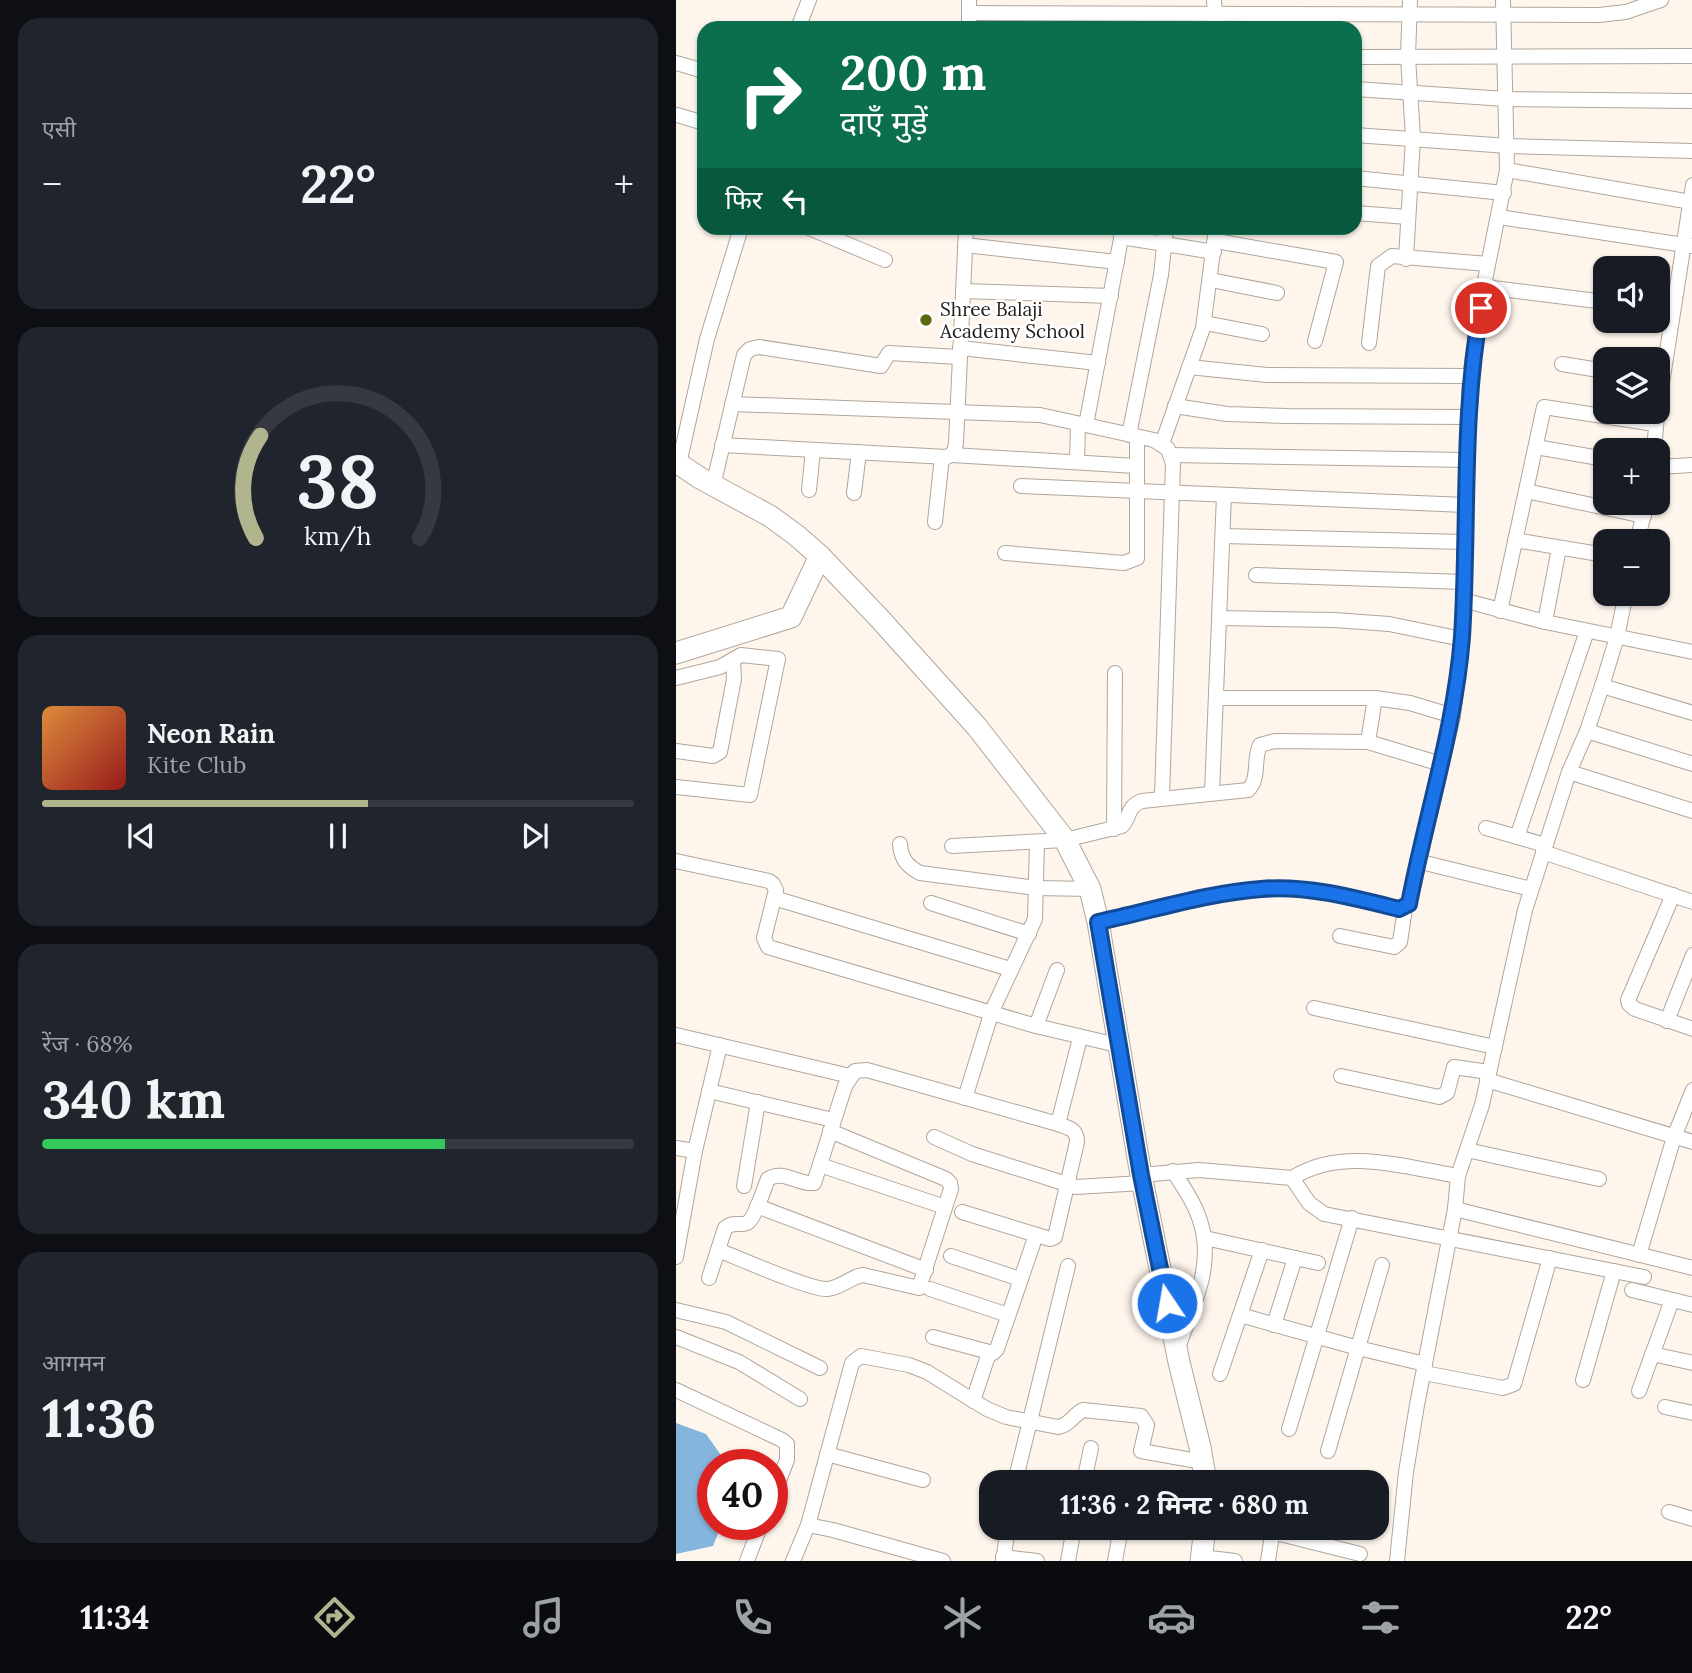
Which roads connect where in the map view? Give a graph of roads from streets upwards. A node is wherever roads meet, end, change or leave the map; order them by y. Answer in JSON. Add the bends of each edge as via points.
{"nodes":[{"id":1,"x":809,"y":0,"type":"edge"},
{"id":2,"x":1661,"y":0,"type":"edge"},
{"id":3,"x":1336,"y":7,"type":"edge"},
{"id":4,"x":1410,"y":7,"type":"edge"},
{"id":5,"x":1503,"y":7,"type":"edge"},
{"id":6,"x":969,"y":14,"type":"edge"},
{"id":7,"x":1215,"y":14,"type":"edge"},
{"id":8,"x":801,"y":21,"type":"edge"},
{"id":9,"x":1693,"y":56,"type":"edge"},
{"id":10,"x":1362,"y":57,"type":"edge"},
{"id":11,"x":1408,"y":57,"type":"junction"},
{"id":12,"x":1504,"y":57,"type":"junction"},
{"id":13,"x":676,"y":63,"type":"edge"},
{"id":14,"x":697,"y":69,"type":"edge"},
{"id":15,"x":1362,"y":90,"type":"edge"},
{"id":16,"x":1410,"y":93,"type":"junction"},
{"id":17,"x":1506,"y":99,"type":"junction"},
{"id":18,"x":1693,"y":101,"type":"edge"},
{"id":19,"x":677,"y":115,"type":"edge"},
{"id":20,"x":697,"y":121,"type":"edge"},
{"id":21,"x":1362,"y":135,"type":"edge"},
{"id":22,"x":1413,"y":138,"type":"junction"},
{"id":23,"x":1508,"y":146,"type":"junction"},
{"id":24,"x":1693,"y":152,"type":"edge"},
{"id":25,"x":1507,"y":170,"type":"junction"},
{"id":26,"x":1362,"y":179,"type":"edge"},
{"id":27,"x":1411,"y":184,"type":"junction"},
{"id":28,"x":1693,"y":185,"type":"edge"},
{"id":29,"x":1504,"y":193,"type":"junction"},
{"id":30,"x":1691,"y":202,"type":"junction"},
{"id":31,"x":1362,"y":214,"type":"edge"},
{"id":32,"x":1408,"y":217,"type":"junction"},
{"id":33,"x":1499,"y":217,"type":"junction"},
{"id":34,"x":739,"y":235,"type":"edge"},
{"id":35,"x":826,"y":235,"type":"edge"},
{"id":36,"x":966,"y":235,"type":"edge"},
{"id":37,"x":1122,"y":235,"type":"edge"},
{"id":38,"x":1132,"y":235,"type":"edge"},
{"id":39,"x":1165,"y":235,"type":"edge"},
{"id":40,"x":1215,"y":240,"type":"edge"},
{"id":41,"x":1164,"y":244,"type":"junction"},
{"id":42,"x":965,"y":245,"type":"junction"},
{"id":43,"x":1688,"y":245,"type":"edge"},
{"id":44,"x":1406,"y":259,"type":"junction"},
{"id":45,"x":885,"y":260,"type":"dead end"},
{"id":46,"x":1117,"y":262,"type":"junction"},
{"id":47,"x":1488,"y":264,"type":"junction"},
{"id":48,"x":1211,"y":280,"type":"junction"},
{"id":49,"x":1485,"y":287,"type":"junction"},
{"id":50,"x":963,"y":291,"type":"junction"},
{"id":51,"x":1277,"y":293,"type":"dead end"},
{"id":52,"x":1111,"y":296,"type":"junction"},
{"id":53,"x":1593,"y":300,"type":"edge"},
{"id":54,"x":1670,"y":310,"type":"edge"},
{"id":55,"x":1673,"y":310,"type":"junction"},
{"id":56,"x":1205,"y":323,"type":"junction"},
{"id":57,"x":1262,"y":334,"type":"dead end"},
{"id":58,"x":1315,"y":341,"type":"dead end"},
{"id":59,"x":1369,"y":343,"type":"dead end"},
{"id":60,"x":1666,"y":347,"type":"edge"},
{"id":61,"x":960,"y":353,"type":"junction"},
{"id":62,"x":1098,"y":363,"type":"junction"},
{"id":63,"x":1562,"y":364,"type":"dead end"},
{"id":64,"x":1189,"y":367,"type":"junction"},
{"id":65,"x":1593,"y":369,"type":"edge"},
{"id":66,"x":1470,"y":376,"type":"junction"},
{"id":67,"x":732,"y":404,"type":"junction"},
{"id":68,"x":1175,"y":406,"type":"junction"},
{"id":69,"x":1593,"y":410,"type":"edge"},
{"id":70,"x":957,"y":411,"type":"junction"},
{"id":71,"x":1467,"y":417,"type":"junction"},
{"id":72,"x":1082,"y":424,"type":"junction"},
{"id":73,"x":1133,"y":436,"type":"junction"},
{"id":74,"x":722,"y":445,"type":"junction"},
{"id":75,"x":1536,"y":447,"type":"junction"},
{"id":76,"x":813,"y":450,"type":"junction"},
{"id":77,"x":1167,"y":450,"type":"junction"},
{"id":78,"x":859,"y":452,"type":"junction"},
{"id":79,"x":947,"y":456,"type":"junction"},
{"id":80,"x":1593,"y":457,"type":"edge"},
{"id":81,"x":1466,"y":460,"type":"junction"},
{"id":82,"x":1077,"y":462,"type":"junction"},
{"id":83,"x":677,"y":463,"type":"edge"},
{"id":84,"x":1693,"y":465,"type":"edge"},
{"id":85,"x":1136,"y":466,"type":"junction"},
{"id":86,"x":1670,"y":466,"type":"edge"},
{"id":87,"x":713,"y":486,"type":"junction"},
{"id":88,"x":1021,"y":486,"type":"dead end"},
{"id":89,"x":809,"y":490,"type":"dead end"},
{"id":90,"x":1138,"y":491,"type":"junction"},
{"id":91,"x":1526,"y":491,"type":"junction"},
{"id":92,"x":854,"y":492,"type":"dead end"},
{"id":93,"x":1172,"y":492,"type":"junction"},
{"id":94,"x":1224,"y":495,"type":"junction"},
{"id":95,"x":1593,"y":501,"type":"edge"},
{"id":96,"x":1465,"y":505,"type":"junction"},
{"id":97,"x":935,"y":522,"type":"dead end"},
{"id":98,"x":1223,"y":536,"type":"junction"},
{"id":99,"x":1515,"y":540,"type":"junction"},
{"id":100,"x":1465,"y":542,"type":"junction"},
{"id":101,"x":1559,"y":548,"type":"junction"},
{"id":102,"x":1005,"y":553,"type":"dead end"},
{"id":103,"x":1593,"y":553,"type":"edge"},
{"id":104,"x":820,"y":556,"type":"junction"},
{"id":105,"x":1256,"y":575,"type":"dead end"},
{"id":106,"x":1464,"y":582,"type":"junction"},
{"id":107,"x":1464,"y":600,"type":"junction"},
{"id":108,"x":1623,"y":606,"type":"edge"},
{"id":109,"x":1500,"y":611,"type":"junction"},
{"id":110,"x":1220,"y":618,"type":"junction"},
{"id":111,"x":1545,"y":622,"type":"junction"},
{"id":112,"x":1587,"y":631,"type":"junction"},
{"id":113,"x":1617,"y":637,"type":"junction"},
{"id":114,"x":1462,"y":639,"type":"junction"},
{"id":115,"x":1693,"y":652,"type":"edge"},
{"id":116,"x":676,"y":653,"type":"edge"},
{"id":117,"x":733,"y":660,"type":"junction"},
{"id":118,"x":1115,"y":673,"type":"dead end"},
{"id":119,"x":676,"y":678,"type":"edge"},
{"id":120,"x":1602,"y":686,"type":"junction"},
{"id":121,"x":1216,"y":698,"type":"junction"},
{"id":122,"x":1375,"y":698,"type":"junction"},
{"id":123,"x":1693,"y":713,"type":"edge"},
{"id":124,"x":1453,"y":716,"type":"junction"},
{"id":125,"x":1587,"y":731,"type":"junction"},
{"id":126,"x":1368,"y":742,"type":"junction"},
{"id":127,"x":676,"y":751,"type":"edge"},
{"id":128,"x":1441,"y":764,"type":"junction"},
{"id":129,"x":1693,"y":764,"type":"edge"},
{"id":130,"x":1569,"y":772,"type":"junction"},
{"id":131,"x":676,"y":787,"type":"edge"},
{"id":132,"x":1212,"y":793,"type":"junction"},
{"id":133,"x":1162,"y":797,"type":"junction"},
{"id":134,"x":1693,"y":811,"type":"edge"},
{"id":135,"x":1486,"y":828,"type":"dead end"},
{"id":136,"x":1114,"y":829,"type":"junction"},
{"id":137,"x":1517,"y":837,"type":"junction"},
{"id":138,"x":1065,"y":840,"type":"junction"},
{"id":139,"x":1037,"y":842,"type":"junction"},
{"id":140,"x":899,"y":844,"type":"dead end"},
{"id":141,"x":952,"y":846,"type":"dead end"},
{"id":142,"x":1544,"y":849,"type":"junction"},
{"id":143,"x":676,"y":861,"type":"edge"},
{"id":144,"x":1417,"y":861,"type":"junction"},
{"id":145,"x":1036,"y":888,"type":"junction"},
{"id":146,"x":1090,"y":889,"type":"junction"},
{"id":147,"x":1531,"y":890,"type":"junction"},
{"id":148,"x":1673,"y":895,"type":"junction"},
{"id":149,"x":774,"y":898,"type":"junction"},
{"id":150,"x":1693,"y":902,"type":"edge"},
{"id":151,"x":931,"y":903,"type":"dead end"},
{"id":152,"x":1405,"y":908,"type":"junction"},
{"id":153,"x":1098,"y":922,"type":"junction"},
{"id":154,"x":1029,"y":934,"type":"junction"},
{"id":155,"x":1340,"y":936,"type":"dead end"},
{"id":156,"x":1693,"y":955,"type":"edge"},
{"id":157,"x":1010,"y":969,"type":"junction"},
{"id":158,"x":1057,"y":970,"type":"dead end"},
{"id":159,"x":1314,"y":1008,"type":"dead end"},
{"id":160,"x":992,"y":1011,"type":"junction"},
{"id":161,"x":1667,"y":1021,"type":"junction"},
{"id":162,"x":1036,"y":1026,"type":"junction"},
{"id":163,"x":1693,"y":1029,"type":"edge"},
{"id":164,"x":676,"y":1035,"type":"edge"},
{"id":165,"x":1080,"y":1038,"type":"junction"},
{"id":166,"x":720,"y":1045,"type":"junction"},
{"id":167,"x":1117,"y":1045,"type":"junction"},
{"id":168,"x":1495,"y":1047,"type":"junction"},
{"id":169,"x":850,"y":1076,"type":"junction"},
{"id":170,"x":1341,"y":1076,"type":"dead end"},
{"id":171,"x":1488,"y":1076,"type":"junction"},
{"id":172,"x":1693,"y":1090,"type":"edge"},
{"id":173,"x":709,"y":1091,"type":"junction"},
{"id":174,"x":965,"y":1098,"type":"junction"},
{"id":175,"x":758,"y":1102,"type":"junction"},
{"id":176,"x":1058,"y":1124,"type":"junction"},
{"id":177,"x":832,"y":1126,"type":"junction"},
{"id":178,"x":934,"y":1137,"type":"dead end"},
{"id":179,"x":1674,"y":1137,"type":"junction"},
{"id":180,"x":1693,"y":1142,"type":"edge"},
{"id":181,"x":676,"y":1148,"type":"edge"},
{"id":182,"x":1467,"y":1150,"type":"junction"},
{"id":183,"x":695,"y":1151,"type":"junction"},
{"id":184,"x":820,"y":1165,"type":"junction"},
{"id":185,"x":1173,"y":1171,"type":"junction"},
{"id":186,"x":1458,"y":1176,"type":"junction"},
{"id":187,"x":1292,"y":1178,"type":"junction"},
{"id":188,"x":1141,"y":1179,"type":"junction"},
{"id":189,"x":1599,"y":1179,"type":"dead end"},
{"id":190,"x":1067,"y":1185,"type":"junction"},
{"id":191,"x":744,"y":1186,"type":"dead end"},
{"id":192,"x":757,"y":1206,"type":"junction"},
{"id":193,"x":946,"y":1207,"type":"junction"},
{"id":194,"x":1455,"y":1209,"type":"junction"},
{"id":195,"x":962,"y":1212,"type":"dead end"},
{"id":196,"x":1352,"y":1218,"type":"junction"},
{"id":197,"x":1036,"y":1235,"type":"junction"},
{"id":198,"x":1205,"y":1238,"type":"junction"},
{"id":199,"x":1448,"y":1239,"type":"junction"},
{"id":200,"x":718,"y":1250,"type":"junction"},
{"id":201,"x":1262,"y":1250,"type":"junction"},
{"id":202,"x":1639,"y":1255,"type":"junction"},
{"id":203,"x":951,"y":1256,"type":"dead end"},
{"id":204,"x":676,"y":1257,"type":"edge"},
{"id":205,"x":1295,"y":1258,"type":"junction"},
{"id":206,"x":1550,"y":1258,"type":"junction"},
{"id":207,"x":1318,"y":1263,"type":"dead end"},
{"id":208,"x":1382,"y":1265,"type":"dead end"},
{"id":209,"x":1069,"y":1266,"type":"dead end"},
{"id":210,"x":1693,"y":1268,"type":"edge"},
{"id":211,"x":926,"y":1270,"type":"junction"},
{"id":212,"x":1614,"y":1271,"type":"junction"},
{"id":213,"x":1644,"y":1277,"type":"dead end"},
{"id":214,"x":709,"y":1278,"type":"dead end"},
{"id":215,"x":1020,"y":1279,"type":"junction"},
{"id":216,"x":930,"y":1289,"type":"dead end"},
{"id":217,"x":1632,"y":1290,"type":"dead end"},
{"id":218,"x":1672,"y":1300,"type":"junction"},
{"id":219,"x":1693,"y":1305,"type":"edge"},
{"id":220,"x":676,"y":1310,"type":"edge"},
{"id":221,"x":1008,"y":1315,"type":"junction"},
{"id":222,"x":1240,"y":1315,"type":"junction"},
{"id":223,"x":1274,"y":1325,"type":"junction"},
{"id":224,"x":933,"y":1337,"type":"dead end"},
{"id":225,"x":1317,"y":1337,"type":"junction"},
{"id":226,"x":676,"y":1338,"type":"edge"},
{"id":227,"x":1358,"y":1348,"type":"junction"},
{"id":228,"x":1176,"y":1351,"type":"junction"},
{"id":229,"x":989,"y":1353,"type":"junction"},
{"id":230,"x":1652,"y":1354,"type":"junction"},
{"id":231,"x":1693,"y":1363,"type":"edge"},
{"id":232,"x":820,"y":1368,"type":"dead end"},
{"id":233,"x":1424,"y":1368,"type":"junction"},
{"id":234,"x":1220,"y":1374,"type":"dead end"},
{"id":235,"x":1583,"y":1380,"type":"dead end"},
{"id":236,"x":676,"y":1390,"type":"edge"},
{"id":237,"x":1639,"y":1391,"type":"dead end"},
{"id":238,"x":800,"y":1399,"type":"dead end"},
{"id":239,"x":974,"y":1401,"type":"junction"},
{"id":240,"x":1665,"y":1407,"type":"dead end"},
{"id":241,"x":1693,"y":1413,"type":"edge"},
{"id":242,"x":1029,"y":1421,"type":"junction"},
{"id":243,"x":1289,"y":1429,"type":"dead end"},
{"id":244,"x":1091,"y":1448,"type":"dead end"},
{"id":245,"x":787,"y":1449,"type":"edge"},
{"id":246,"x":1328,"y":1451,"type":"dead end"},
{"id":247,"x":827,"y":1454,"type":"junction"},
{"id":248,"x":1018,"y":1470,"type":"edge"},
{"id":249,"x":1086,"y":1470,"type":"edge"},
{"id":250,"x":1198,"y":1470,"type":"edge"},
{"id":251,"x":1204,"y":1470,"type":"edge"},
{"id":252,"x":923,"y":1480,"type":"dead end"},
{"id":253,"x":1669,"y":1512,"type":"dead end"},
{"id":254,"x":1693,"y":1519,"type":"edge"},
{"id":255,"x":808,"y":1525,"type":"junction"},
{"id":256,"x":755,"y":1540,"type":"edge"},
{"id":257,"x":1006,"y":1540,"type":"edge"},
{"id":258,"x":1072,"y":1540,"type":"edge"},
{"id":259,"x":1119,"y":1540,"type":"edge"},
{"id":260,"x":1203,"y":1540,"type":"edge"},
{"id":261,"x":1271,"y":1540,"type":"edge"},
{"id":262,"x":1309,"y":1540,"type":"edge"},
{"id":263,"x":1360,"y":1554,"type":"dead end"},
{"id":264,"x":1003,"y":1559,"type":"edge"},
{"id":265,"x":1201,"y":1559,"type":"edge"},
{"id":266,"x":747,"y":1561,"type":"edge"},
{"id":267,"x":793,"y":1561,"type":"edge"},
{"id":268,"x":943,"y":1561,"type":"edge"},
{"id":269,"x":1037,"y":1561,"type":"edge"},
{"id":270,"x":1068,"y":1561,"type":"edge"},
{"id":271,"x":1115,"y":1561,"type":"edge"},
{"id":272,"x":1235,"y":1561,"type":"edge"},
{"id":273,"x":1268,"y":1561,"type":"edge"},
{"id":274,"x":1397,"y":1561,"type":"edge"}],
"edges":[{"from":1,"to":8,"type":"street"},
{"from":2,"to":5,"type":"street","via":[[1611,15]]},
{"from":3,"to":4,"type":"street"},
{"from":3,"to":7,"type":"street"},
{"from":4,"to":5,"type":"street"},
{"from":4,"to":11,"type":"street"},
{"from":5,"to":12,"type":"street"},
{"from":6,"to":7,"type":"street"},
{"from":9,"to":12,"type":"street"},
{"from":10,"to":11,"type":"street"},
{"from":11,"to":12,"type":"street"},
{"from":11,"to":16,"type":"street"},
{"from":12,"to":17,"type":"street"},
{"from":13,"to":14,"type":"street"},
{"from":15,"to":16,"type":"street"},
{"from":16,"to":17,"type":"street"},
{"from":16,"to":22,"type":"street"},
{"from":17,"to":18,"type":"street"},
{"from":17,"to":23,"type":"street"},
{"from":19,"to":20,"type":"street"},
{"from":21,"to":22,"type":"street"},
{"from":22,"to":23,"type":"street"},
{"from":22,"to":27,"type":"street"},
{"from":23,"to":24,"type":"street"},
{"from":23,"to":25,"type":"street"},
{"from":25,"to":29,"type":"street"},
{"from":25,"to":30,"type":"street"},
{"from":26,"to":27,"type":"street"},
{"from":27,"to":29,"type":"street"},
{"from":27,"to":32,"type":"street"},
{"from":28,"to":30,"type":"street"},
{"from":29,"to":33,"type":"street"},
{"from":30,"to":43,"type":"street"},
{"from":31,"to":32,"type":"street"},
{"from":32,"to":44,"type":"street"},
{"from":33,"to":43,"type":"street"},
{"from":33,"to":47,"type":"street"},
{"from":34,"to":83,"type":"street","via":[[707,339]]},
{"from":35,"to":45,"type":"street"},
{"from":36,"to":42,"type":"street"},
{"from":37,"to":46,"type":"street"},
{"from":38,"to":41,"type":"street"},
{"from":39,"to":41,"type":"street"},
{"from":40,"to":41,"type":"street"},
{"from":40,"to":48,"type":"street"},
{"from":40,"to":58,"type":"street","via":[[1336,261]]},
{"from":41,"to":73,"type":"street"},
{"from":42,"to":46,"type":"street"},
{"from":42,"to":50,"type":"street"},
{"from":43,"to":55,"type":"street"},
{"from":44,"to":47,"type":"street"},
{"from":44,"to":59,"type":"street","via":[[1392,256],[1378,266]]},
{"from":46,"to":52,"type":"street"},
{"from":47,"to":49,"type":"street"},
{"from":48,"to":51,"type":"street"},
{"from":48,"to":56,"type":"street"},
{"from":49,"to":53,"type":"street"},
{"from":49,"to":66,"type":"street"},
{"from":50,"to":52,"type":"street"},
{"from":50,"to":61,"type":"street"},
{"from":52,"to":62,"type":"street"},
{"from":54,"to":55,"type":"street"},
{"from":55,"to":60,"type":"street"},
{"from":56,"to":57,"type":"street"},
{"from":56,"to":64,"type":"street"},
{"from":61,"to":62,"type":"street"},
{"from":61,"to":67,"type":"street","via":[[889,353],[881,366],[750,349],[744,355]]},
{"from":61,"to":70,"type":"street"},
{"from":62,"to":72,"type":"street"},
{"from":63,"to":65,"type":"street"},
{"from":64,"to":66,"type":"street","via":[[1267,375]]},
{"from":64,"to":68,"type":"street"},
{"from":66,"to":71,"type":"street"},
{"from":67,"to":70,"type":"street"},
{"from":67,"to":74,"type":"street"},
{"from":68,"to":71,"type":"street","via":[[1275,416]]},
{"from":68,"to":77,"type":"street"},
{"from":69,"to":75,"type":"street","via":[[1544,407]]},
{"from":70,"to":72,"type":"street","via":[[1040,415]]},
{"from":70,"to":79,"type":"street","via":[[955,451]]},
{"from":71,"to":81,"type":"street"},
{"from":72,"to":73,"type":"street"},
{"from":72,"to":82,"type":"street"},
{"from":73,"to":77,"type":"street"},
{"from":73,"to":85,"type":"street"},
{"from":74,"to":76,"type":"street"},
{"from":74,"to":87,"type":"street"},
{"from":75,"to":80,"type":"street"},
{"from":75,"to":91,"type":"street"},
{"from":76,"to":78,"type":"street"},
{"from":76,"to":89,"type":"street"},
{"from":77,"to":81,"type":"street"},
{"from":77,"to":93,"type":"street"},
{"from":78,"to":79,"type":"street"},
{"from":78,"to":92,"type":"street"},
{"from":79,"to":82,"type":"street"},
{"from":79,"to":97,"type":"street"},
{"from":81,"to":96,"type":"street"},
{"from":82,"to":85,"type":"street"},
{"from":83,"to":87,"type":"street"},
{"from":84,"to":86,"type":"street"},
{"from":85,"to":90,"type":"street"},
{"from":87,"to":104,"type":"street","via":[[770,516]]},
{"from":88,"to":90,"type":"street"},
{"from":90,"to":93,"type":"street"},
{"from":90,"to":102,"type":"street","via":[[1138,552],[1132,561]]},
{"from":91,"to":95,"type":"street"},
{"from":91,"to":99,"type":"street"},
{"from":93,"to":94,"type":"street"},
{"from":93,"to":133,"type":"street"},
{"from":94,"to":96,"type":"street"},
{"from":94,"to":98,"type":"street"},
{"from":96,"to":100,"type":"street"},
{"from":98,"to":100,"type":"street"},
{"from":98,"to":110,"type":"street"},
{"from":99,"to":101,"type":"street"},
{"from":99,"to":109,"type":"street"},
{"from":100,"to":106,"type":"street"},
{"from":101,"to":103,"type":"street"},
{"from":101,"to":111,"type":"street"},
{"from":104,"to":116,"type":"street","via":[[786,621]]},
{"from":104,"to":138,"type":"street","via":[[977,727]]},
{"from":105,"to":106,"type":"street"},
{"from":106,"to":107,"type":"street"},
{"from":107,"to":109,"type":"street"},
{"from":107,"to":114,"type":"street"},
{"from":108,"to":113,"type":"street"},
{"from":109,"to":111,"type":"street"},
{"from":110,"to":114,"type":"street","via":[[1389,624]]},
{"from":110,"to":121,"type":"street"},
{"from":111,"to":112,"type":"street"},
{"from":112,"to":113,"type":"street"},
{"from":112,"to":137,"type":"street"},
{"from":113,"to":115,"type":"street"},
{"from":113,"to":120,"type":"street"},
{"from":114,"to":124,"type":"street"},
{"from":117,"to":119,"type":"street"},
{"from":117,"to":127,"type":"street","via":[[734,679],[720,751],[713,756]]},
{"from":117,"to":131,"type":"street","via":[[741,654],[778,659],[750,795]]},
{"from":118,"to":136,"type":"street"},
{"from":120,"to":123,"type":"street"},
{"from":120,"to":125,"type":"street"},
{"from":121,"to":122,"type":"street"},
{"from":121,"to":132,"type":"street"},
{"from":122,"to":124,"type":"street"},
{"from":122,"to":126,"type":"street"},
{"from":124,"to":128,"type":"street"},
{"from":125,"to":129,"type":"street"},
{"from":125,"to":130,"type":"street"},
{"from":126,"to":128,"type":"street"},
{"from":126,"to":132,"type":"street","via":[[1266,743],[1257,751],[1252,788]]},
{"from":128,"to":144,"type":"street"},
{"from":130,"to":134,"type":"street"},
{"from":130,"to":142,"type":"street"},
{"from":132,"to":133,"type":"street"},
{"from":133,"to":136,"type":"street","via":[[1134,804],[1125,822]]},
{"from":135,"to":137,"type":"street"},
{"from":136,"to":138,"type":"street"},
{"from":137,"to":142,"type":"street"},
{"from":138,"to":139,"type":"street"},
{"from":138,"to":146,"type":"street"},
{"from":139,"to":141,"type":"street"},
{"from":139,"to":145,"type":"street"},
{"from":140,"to":145,"type":"street","via":[[908,867],[920,873]]},
{"from":142,"to":147,"type":"street"},
{"from":142,"to":148,"type":"street"},
{"from":143,"to":149,"type":"street","via":[[769,881],[776,890]]},
{"from":144,"to":147,"type":"street"},
{"from":144,"to":152,"type":"street"},
{"from":145,"to":146,"type":"street"},
{"from":145,"to":154,"type":"street","via":[[1035,919]]},
{"from":146,"to":153,"type":"street"},
{"from":147,"to":168,"type":"street"},
{"from":148,"to":150,"type":"street"},
{"from":148,"to":161,"type":"street","via":[[1628,1000],[1635,1009]]},
{"from":149,"to":157,"type":"street"},
{"from":149,"to":160,"type":"street","via":[[764,937],[768,947]]},
{"from":151,"to":154,"type":"street"},
{"from":152,"to":153,"type":"street","via":[[1343,895],[1261,889]]},
{"from":152,"to":155,"type":"street","via":[[1400,942],[1394,947]]},
{"from":153,"to":167,"type":"street"},
{"from":154,"to":157,"type":"street"},
{"from":156,"to":161,"type":"street"},
{"from":157,"to":160,"type":"street"},
{"from":158,"to":162,"type":"street"},
{"from":159,"to":168,"type":"street"},
{"from":160,"to":162,"type":"street"},
{"from":160,"to":174,"type":"street"},
{"from":161,"to":163,"type":"street"},
{"from":162,"to":165,"type":"street"},
{"from":164,"to":166,"type":"street"},
{"from":165,"to":167,"type":"street"},
{"from":165,"to":176,"type":"street"},
{"from":166,"to":169,"type":"street"},
{"from":166,"to":173,"type":"street"},
{"from":167,"to":188,"type":"street"},
{"from":168,"to":171,"type":"street"},
{"from":169,"to":174,"type":"street","via":[[867,1070]]},
{"from":169,"to":177,"type":"street"},
{"from":170,"to":171,"type":"street","via":[[1439,1097],[1447,1093],[1454,1067]]},
{"from":171,"to":179,"type":"street"},
{"from":171,"to":182,"type":"street"},
{"from":172,"to":179,"type":"street"},
{"from":173,"to":175,"type":"street"},
{"from":173,"to":183,"type":"street"},
{"from":174,"to":176,"type":"street"},
{"from":175,"to":177,"type":"street"},
{"from":175,"to":191,"type":"street"},
{"from":176,"to":190,"type":"street","via":[[1077,1136]]},
{"from":177,"to":184,"type":"street"},
{"from":177,"to":193,"type":"street","via":[[946,1179],[951,1189]]},
{"from":178,"to":190,"type":"street"},
{"from":179,"to":180,"type":"street"},
{"from":179,"to":202,"type":"street"},
{"from":181,"to":183,"type":"street"},
{"from":182,"to":186,"type":"street"},
{"from":182,"to":189,"type":"street"},
{"from":183,"to":204,"type":"street"},
{"from":184,"to":192,"type":"street","via":[[814,1183],[780,1175],[768,1179]]},
{"from":184,"to":193,"type":"street"},
{"from":185,"to":187,"type":"street"},
{"from":185,"to":188,"type":"street"},
{"from":185,"to":198,"type":"street","via":[[1191,1199]]},
{"from":186,"to":187,"type":"street","via":[[1347,1160],[1324,1163]]},
{"from":186,"to":194,"type":"street"},
{"from":187,"to":196,"type":"street","via":[[1316,1209]]},
{"from":188,"to":190,"type":"street","via":[[1090,1187]]},
{"from":188,"to":228,"type":"street"},
{"from":190,"to":197,"type":"street","via":[[1055,1237]]},
{"from":192,"to":200,"type":"street","via":[[749,1222],[725,1228]]},
{"from":192,"to":211,"type":"street"},
{"from":193,"to":211,"type":"street"},
{"from":194,"to":199,"type":"street"},
{"from":194,"to":202,"type":"street"},
{"from":195,"to":197,"type":"street"},
{"from":196,"to":199,"type":"street"},
{"from":196,"to":225,"type":"street"},
{"from":197,"to":215,"type":"street"},
{"from":198,"to":201,"type":"street"},
{"from":198,"to":228,"type":"street","via":[[1201,1284]]},
{"from":199,"to":206,"type":"street"},
{"from":199,"to":233,"type":"street"},
{"from":200,"to":211,"type":"street","via":[[817,1288],[836,1287],[863,1275],[919,1288]]},
{"from":200,"to":214,"type":"street"},
{"from":201,"to":205,"type":"street"},
{"from":201,"to":222,"type":"street"},
{"from":202,"to":210,"type":"street"},
{"from":203,"to":215,"type":"street"},
{"from":205,"to":207,"type":"street"},
{"from":205,"to":223,"type":"street"},
{"from":206,"to":212,"type":"street"},
{"from":206,"to":233,"type":"street","via":[[1514,1384],[1503,1388]]},
{"from":208,"to":227,"type":"street"},
{"from":209,"to":242,"type":"street"},
{"from":212,"to":213,"type":"street"},
{"from":212,"to":235,"type":"street"},
{"from":215,"to":221,"type":"street"},
{"from":216,"to":221,"type":"street"},
{"from":217,"to":218,"type":"street"},
{"from":218,"to":219,"type":"street"},
{"from":218,"to":230,"type":"street"},
{"from":220,"to":232,"type":"street","via":[[726,1322]]},
{"from":221,"to":229,"type":"street","via":[[997,1349]]},
{"from":222,"to":223,"type":"street"},
{"from":222,"to":234,"type":"street"},
{"from":223,"to":225,"type":"street"},
{"from":224,"to":229,"type":"street"},
{"from":225,"to":227,"type":"street"},
{"from":225,"to":243,"type":"street"},
{"from":226,"to":238,"type":"street","via":[[739,1362]]},
{"from":227,"to":233,"type":"street"},
{"from":227,"to":246,"type":"street"},
{"from":228,"to":251,"type":"street"},
{"from":229,"to":239,"type":"street"},
{"from":230,"to":231,"type":"street"},
{"from":230,"to":237,"type":"street"},
{"from":233,"to":274,"type":"street"},
{"from":236,"to":245,"type":"street","via":[[782,1440]]},
{"from":239,"to":242,"type":"street","via":[[1006,1417]]},
{"from":239,"to":247,"type":"street","via":[[927,1372],[861,1356],[852,1363]]},
{"from":240,"to":241,"type":"street"},
{"from":242,"to":248,"type":"street"},
{"from":242,"to":250,"type":"street","via":[[1066,1426],[1076,1413],[1092,1409],[1141,1416],[1147,1425],[1141,1451]]},
{"from":244,"to":249,"type":"street"},
{"from":247,"to":252,"type":"street"},
{"from":247,"to":255,"type":"street"},
{"from":253,"to":254,"type":"street"},
{"from":255,"to":267,"type":"street"},
{"from":255,"to":268,"type":"street"},
{"from":256,"to":266,"type":"street"},
{"from":257,"to":264,"type":"street"},
{"from":258,"to":270,"type":"street"},
{"from":259,"to":271,"type":"street"},
{"from":260,"to":265,"type":"street"},
{"from":261,"to":273,"type":"street"},
{"from":262,"to":263,"type":"street"},
{"from":264,"to":269,"type":"street"},
{"from":265,"to":272,"type":"street"}]}
